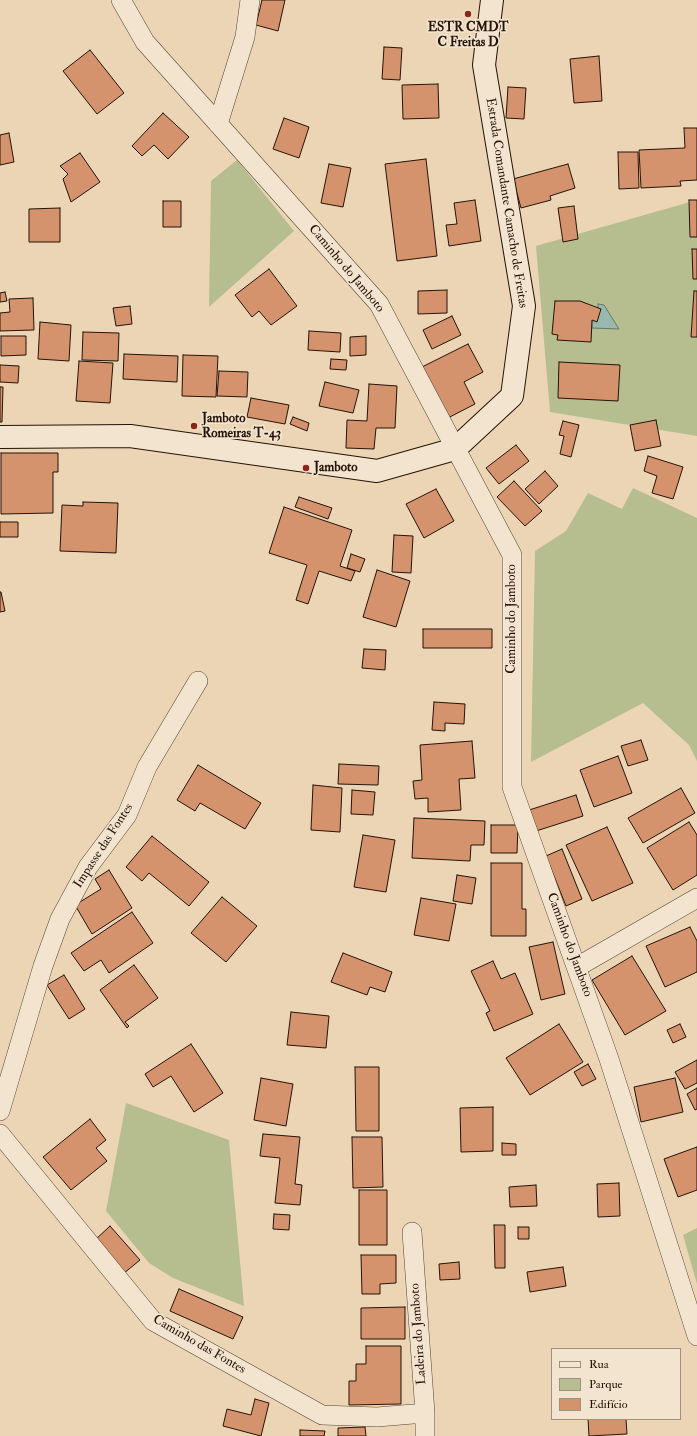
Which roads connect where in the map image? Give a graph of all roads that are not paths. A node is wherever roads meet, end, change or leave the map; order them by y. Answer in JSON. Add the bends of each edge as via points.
{"nodes":[{"id":1,"x":121,"y":0,"type":"edge"},
{"id":2,"x":250,"y":0,"type":"edge"},
{"id":3,"x":492,"y":0,"type":"edge"},
{"id":4,"x":218,"y":124,"type":"junction"},
{"id":5,"x":0,"y":437,"type":"edge"},
{"id":6,"x":455,"y":449,"type":"junction"},
{"id":7,"x":198,"y":681,"type":"dead end"},
{"id":8,"x":697,"y":898,"type":"edge"},
{"id":9,"x":577,"y":967,"type":"junction"},
{"id":10,"x":0,"y":1111,"type":"edge"},
{"id":11,"x":0,"y":1134,"type":"edge"},
{"id":12,"x":412,"y":1232,"type":"dead end"},
{"id":13,"x":697,"y":1336,"type":"edge"},
{"id":14,"x":425,"y":1413,"type":"junction"},
{"id":15,"x":425,"y":1436,"type":"edge"}],
"edges":[{"from":1,"to":4,"type":"street","name":"Caminho do Jamboto","via":[[145,42]]},
{"from":2,"to":4,"type":"street","via":[[245,37]]},
{"from":3,"to":6,"type":"main road","name":"Estrada Comandante Camacho de Freitas","via":[[484,65],[524,306],[512,396]]},
{"from":4,"to":6,"type":"street","name":"Caminho do Jamboto","via":[[379,304]]},
{"from":5,"to":6,"type":"main road","name":"Estrada Comandante Camacho de Freitas","via":[[130,436],[377,471]]},
{"from":6,"to":9,"type":"street","name":"Caminho do Jamboto","via":[[512,555],[512,787]]},
{"from":7,"to":10,"type":"street","name":"Impasse das Fontes","via":[[147,768],[127,815],[88,867],[60,919],[43,966]]},
{"from":8,"to":9,"type":"street"},
{"from":9,"to":13,"type":"street","name":"Caminho do Jamboto"},
{"from":11,"to":14,"type":"street","name":"Caminho das Fontes","via":[[153,1321],[322,1415],[377,1416]]},
{"from":12,"to":14,"type":"street","name":"Ladeira do Jamboto"},
{"from":14,"to":15,"type":"street","name":"Ladeira do Jamboto"}]}
